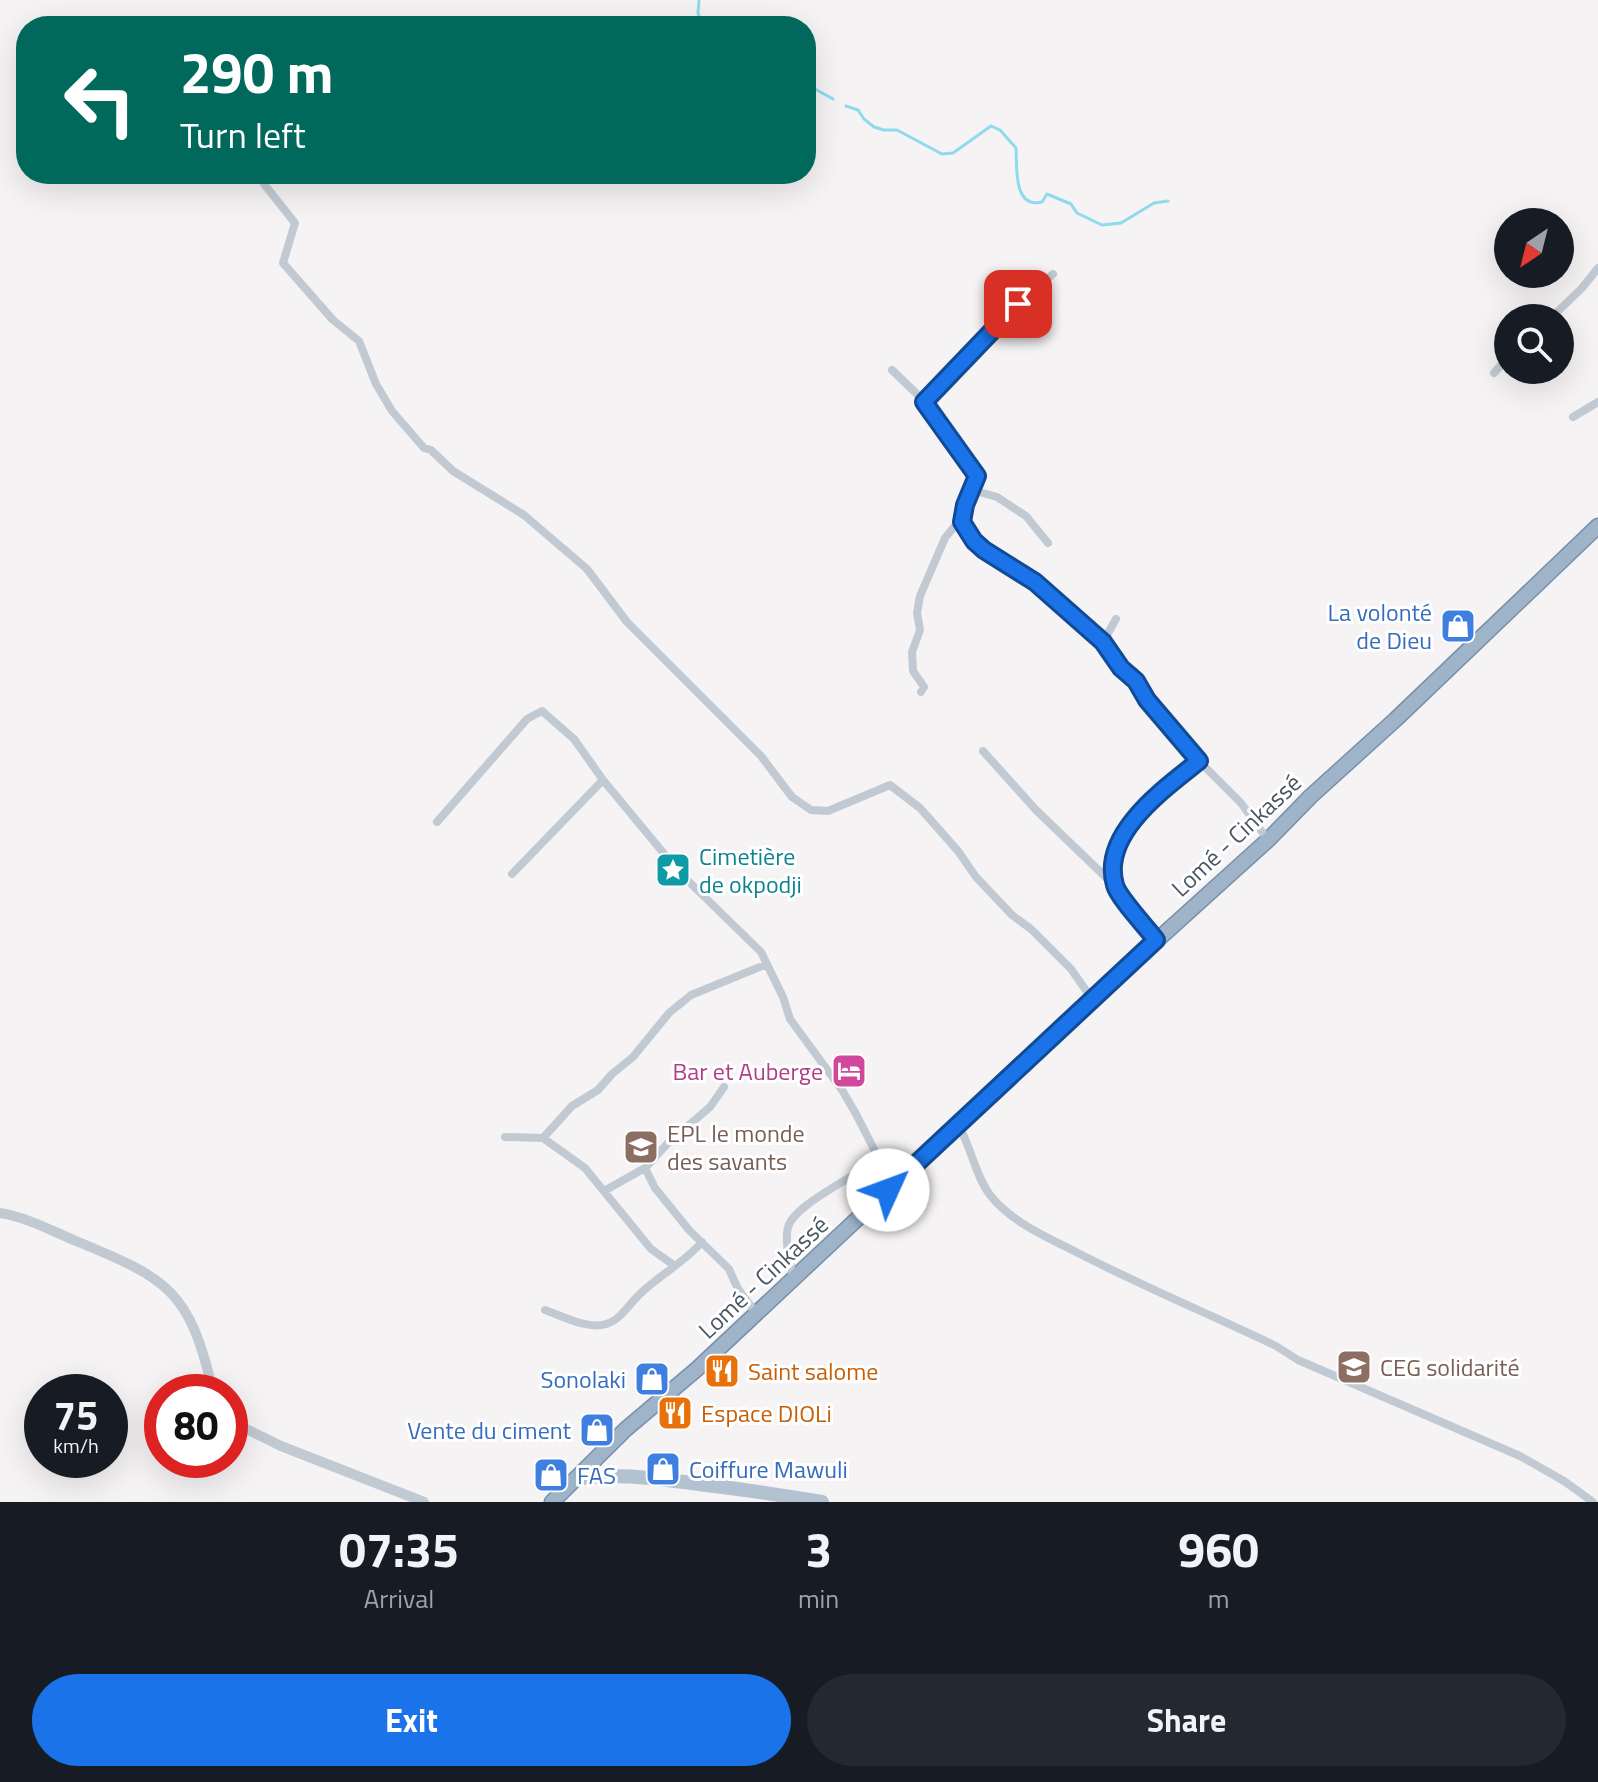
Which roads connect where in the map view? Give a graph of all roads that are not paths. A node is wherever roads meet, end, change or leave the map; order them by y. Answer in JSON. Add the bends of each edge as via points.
{"nodes":[{"id":1,"x":264,"y":184,"type":"edge"},
{"id":2,"x":1598,"y":268,"type":"edge"},
{"id":3,"x":1053,"y":274,"type":"dead end"},
{"id":4,"x":1565,"y":304,"type":"edge"},
{"id":5,"x":892,"y":370,"type":"dead end"},
{"id":6,"x":924,"y":402,"type":"junction"},
{"id":7,"x":1598,"y":402,"type":"edge"},
{"id":8,"x":1573,"y":417,"type":"dead end"},
{"id":9,"x":972,"y":490,"type":"junction"},
{"id":10,"x":962,"y":522,"type":"junction"},
{"id":11,"x":1598,"y":526,"type":"edge"},
{"id":12,"x":1048,"y":543,"type":"dead end"},
{"id":13,"x":1116,"y":619,"type":"dead end"},
{"id":14,"x":1103,"y":642,"type":"junction"},
{"id":15,"x":921,"y":692,"type":"dead end"},
{"id":16,"x":983,"y":751,"type":"dead end"},
{"id":17,"x":1199,"y":761,"type":"junction"},
{"id":18,"x":603,"y":780,"type":"junction"},
{"id":19,"x":437,"y":822,"type":"dead end"},
{"id":20,"x":1268,"y":840,"type":"junction"},
{"id":21,"x":512,"y":874,"type":"dead end"},
{"id":22,"x":1115,"y":886,"type":"junction"},
{"id":23,"x":1156,"y":940,"type":"junction"},
{"id":24,"x":767,"y":964,"type":"junction"},
{"id":25,"x":1092,"y":999,"type":"junction"},
{"id":26,"x":724,"y":1087,"type":"dead end"},
{"id":27,"x":958,"y":1124,"type":"junction"},
{"id":28,"x":505,"y":1137,"type":"dead end"},
{"id":29,"x":543,"y":1138,"type":"junction"},
{"id":30,"x":878,"y":1157,"type":"junction"},
{"id":31,"x":645,"y":1168,"type":"junction"},
{"id":32,"x":888,"y":1190,"type":"junction"},
{"id":33,"x":604,"y":1191,"type":"junction"},
{"id":34,"x":0,"y":1213,"type":"edge"},
{"id":35,"x":702,"y":1242,"type":"junction"},
{"id":36,"x":675,"y":1266,"type":"junction"},
{"id":37,"x":793,"y":1278,"type":"junction"},
{"id":38,"x":545,"y":1310,"type":"dead end"},
{"id":39,"x":756,"y":1313,"type":"junction"},
{"id":40,"x":208,"y":1374,"type":"edge"},
{"id":41,"x":248,"y":1430,"type":"edge"},
{"id":42,"x":576,"y":1479,"type":"junction"},
{"id":43,"x":424,"y":1502,"type":"edge"},
{"id":44,"x":552,"y":1502,"type":"edge"},
{"id":45,"x":822,"y":1502,"type":"edge"},
{"id":46,"x":1593,"y":1502,"type":"edge"}],
"edges":[{"from":1,"to":25,"type":"street","via":[[295,223],[283,263],[359,341],[392,411],[424,448],[524,515],[587,569],[627,622],[761,756],[792,797],[811,810],[828,811],[890,785],[913,801],[976,877],[1071,969]]},
{"from":2,"to":4,"type":"street"},
{"from":3,"to":6,"type":"street"},
{"from":5,"to":6,"type":"street"},
{"from":6,"to":9,"type":"street","via":[[977,476]]},
{"from":7,"to":8,"type":"street"},
{"from":9,"to":10,"type":"street"},
{"from":9,"to":12,"type":"street","via":[[997,497],[1026,516]]},
{"from":10,"to":14,"type":"street","via":[[984,550],[1035,582]]},
{"from":10,"to":15,"type":"street","via":[[945,538],[920,596],[920,630],[912,652],[913,671],[924,687]]},
{"from":11,"to":20,"type":"highway","name":"Lomé - Cinkassé"},
{"from":13,"to":14,"type":"street"},
{"from":14,"to":17,"type":"street"},
{"from":16,"to":22,"type":"street"},
{"from":17,"to":20,"type":"street","via":[[1241,803]]},
{"from":17,"to":22,"type":"street","via":[[1122,834],[1116,845]]},
{"from":18,"to":19,"type":"street","via":[[574,739],[542,711],[527,719]]},
{"from":18,"to":21,"type":"street"},
{"from":18,"to":24,"type":"street","via":[[680,873]]},
{"from":20,"to":23,"type":"highway","name":"Lomé - Cinkassé"},
{"from":22,"to":23,"type":"street"},
{"from":23,"to":25,"type":"highway","name":"Lomé - Cinkassé"},
{"from":24,"to":29,"type":"street","via":[[691,995],[633,1057],[572,1106]]},
{"from":24,"to":30,"type":"street","via":[[790,1019],[842,1090]]},
{"from":25,"to":27,"type":"highway","name":"Lomé - Cinkassé"},
{"from":26,"to":31,"type":"street"},
{"from":27,"to":32,"type":"highway","name":"Lomé - Cinkassé"},
{"from":27,"to":46,"type":"street","via":[[991,1196],[1035,1231],[1298,1360],[1520,1456]]},
{"from":28,"to":29,"type":"street"},
{"from":29,"to":33,"type":"street","via":[[585,1168]]},
{"from":30,"to":32,"type":"street"},
{"from":30,"to":37,"type":"street","via":[[791,1221],[786,1239]]},
{"from":31,"to":33,"type":"street"},
{"from":31,"to":35,"type":"street","via":[[655,1188]]},
{"from":32,"to":37,"type":"highway","name":"Lomé - Cinkassé"},
{"from":33,"to":36,"type":"street","via":[[651,1249]]},
{"from":34,"to":40,"type":"street","via":[[80,1243],[161,1283],[180,1301],[193,1325]]},
{"from":35,"to":36,"type":"street"},
{"from":35,"to":39,"type":"street","via":[[729,1269]]},
{"from":36,"to":38,"type":"street","via":[[606,1324]]},
{"from":37,"to":39,"type":"highway","name":"Lomé - Cinkassé"},
{"from":39,"to":42,"type":"highway","name":"Lomé - Cinkassé"},
{"from":41,"to":43,"type":"street"},
{"from":42,"to":44,"type":"highway","name":"Lomé - Cinkassé"},
{"from":42,"to":45,"type":"main road","via":[[659,1479]]}]}
